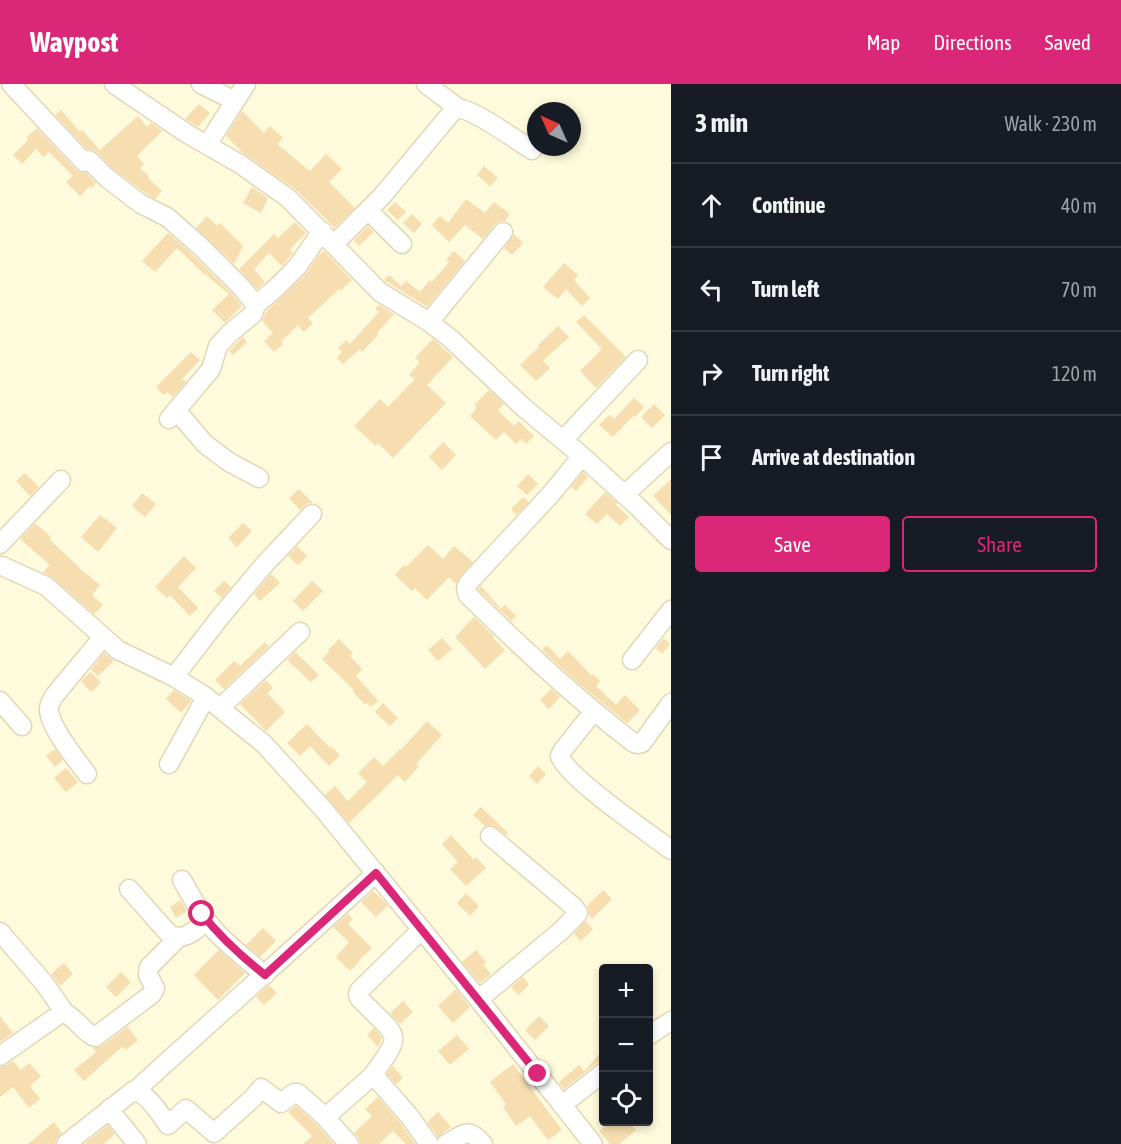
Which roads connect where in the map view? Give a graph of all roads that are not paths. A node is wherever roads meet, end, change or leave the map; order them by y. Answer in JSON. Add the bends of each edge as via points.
{"nodes":[{"id":1,"x":11,"y":84,"type":"edge"},
{"id":2,"x":114,"y":84,"type":"edge"},
{"id":3,"x":201,"y":84,"type":"edge"},
{"id":4,"x":246,"y":84,"type":"edge"},
{"id":5,"x":426,"y":84,"type":"edge"},
{"id":6,"x":235,"y":101,"type":"junction"},
{"id":7,"x":458,"y":108,"type":"junction"},
{"id":8,"x":207,"y":145,"type":"junction"},
{"id":9,"x":527,"y":147,"type":"edge"},
{"id":10,"x":368,"y":210,"type":"junction"},
{"id":11,"x":503,"y":232,"type":"dead end"},
{"id":12,"x":328,"y":237,"type":"junction"},
{"id":13,"x":402,"y":244,"type":"dead end"},
{"id":14,"x":256,"y":305,"type":"junction"},
{"id":15,"x":429,"y":321,"type":"junction"},
{"id":16,"x":638,"y":360,"type":"dead end"},
{"id":17,"x":564,"y":440,"type":"junction"},
{"id":18,"x":671,"y":452,"type":"edge"},
{"id":19,"x":582,"y":456,"type":"junction"},
{"id":20,"x":259,"y":477,"type":"dead end"},
{"id":21,"x":61,"y":480,"type":"dead end"},
{"id":22,"x":624,"y":495,"type":"junction"},
{"id":23,"x":312,"y":514,"type":"dead end"},
{"id":24,"x":671,"y":540,"type":"edge"},
{"id":25,"x":0,"y":544,"type":"edge"},
{"id":26,"x":0,"y":566,"type":"edge"},
{"id":27,"x":671,"y":610,"type":"edge"},
{"id":28,"x":300,"y":632,"type":"dead end"},
{"id":29,"x":103,"y":637,"type":"junction"},
{"id":30,"x":632,"y":660,"type":"dead end"},
{"id":31,"x":174,"y":677,"type":"junction"},
{"id":32,"x":206,"y":696,"type":"junction"},
{"id":33,"x":0,"y":701,"type":"edge"},
{"id":34,"x":671,"y":703,"type":"edge"},
{"id":35,"x":220,"y":708,"type":"junction"},
{"id":36,"x":594,"y":711,"type":"junction"},
{"id":37,"x":22,"y":726,"type":"dead end"},
{"id":38,"x":169,"y":764,"type":"dead end"},
{"id":39,"x":87,"y":774,"type":"dead end"},
{"id":40,"x":490,"y":836,"type":"dead end"},
{"id":41,"x":671,"y":849,"type":"edge"},
{"id":42,"x":376,"y":873,"type":"junction"},
{"id":43,"x":182,"y":880,"type":"dead end"},
{"id":44,"x":129,"y":890,"type":"dead end"},
{"id":45,"x":207,"y":921,"type":"junction"},
{"id":46,"x":422,"y":929,"type":"junction"},
{"id":47,"x":0,"y":932,"type":"edge"},
{"id":48,"x":178,"y":938,"type":"junction"},
{"id":49,"x":265,"y":975,"type":"junction"},
{"id":50,"x":479,"y":999,"type":"junction"},
{"id":51,"x":65,"y":1013,"type":"junction"},
{"id":52,"x":671,"y":1021,"type":"edge"},
{"id":53,"x":653,"y":1033,"type":"edge"},
{"id":54,"x":0,"y":1056,"type":"edge"},
{"id":55,"x":599,"y":1075,"type":"edge"},
{"id":56,"x":372,"y":1076,"type":"junction"},
{"id":57,"x":136,"y":1090,"type":"junction"},
{"id":58,"x":562,"y":1105,"type":"junction"},
{"id":59,"x":109,"y":1109,"type":"junction"},
{"id":60,"x":324,"y":1116,"type":"junction"},
{"id":61,"x":66,"y":1144,"type":"edge"},
{"id":62,"x":137,"y":1144,"type":"edge"},
{"id":63,"x":349,"y":1144,"type":"edge"},
{"id":64,"x":429,"y":1144,"type":"edge"},
{"id":65,"x":446,"y":1144,"type":"edge"},
{"id":66,"x":483,"y":1144,"type":"edge"},
{"id":67,"x":593,"y":1144,"type":"edge"}],
"edges":[{"from":1,"to":14,"type":"street","via":[[84,162],[89,160],[141,204],[167,217]]},
{"from":2,"to":8,"type":"street"},
{"from":3,"to":6,"type":"street"},
{"from":4,"to":6,"type":"street"},
{"from":5,"to":7,"type":"street"},
{"from":6,"to":8,"type":"street"},
{"from":7,"to":9,"type":"street"},
{"from":7,"to":10,"type":"street"},
{"from":8,"to":12,"type":"street","via":[[288,198]]},
{"from":10,"to":12,"type":"street"},
{"from":10,"to":13,"type":"street"},
{"from":11,"to":15,"type":"street"},
{"from":12,"to":14,"type":"street"},
{"from":12,"to":15,"type":"street","via":[[380,292]]},
{"from":14,"to":20,"type":"street","via":[[253,314],[218,346],[211,369],[172,414],[229,462]]},
{"from":15,"to":17,"type":"street"},
{"from":16,"to":17,"type":"street"},
{"from":17,"to":19,"type":"street"},
{"from":18,"to":22,"type":"street"},
{"from":19,"to":22,"type":"street"},
{"from":19,"to":36,"type":"street","via":[[471,580],[466,591],[519,645]]},
{"from":21,"to":25,"type":"street"},
{"from":22,"to":24,"type":"street"},
{"from":23,"to":31,"type":"street","via":[[264,565]]},
{"from":26,"to":29,"type":"street","via":[[46,586]]},
{"from":27,"to":30,"type":"street"},
{"from":28,"to":35,"type":"street"},
{"from":29,"to":31,"type":"street","via":[[118,650]]},
{"from":29,"to":39,"type":"street","via":[[49,707],[56,730]]},
{"from":31,"to":32,"type":"street"},
{"from":32,"to":35,"type":"street"},
{"from":32,"to":38,"type":"street"},
{"from":33,"to":37,"type":"street"},
{"from":34,"to":36,"type":"street","via":[[638,744]]},
{"from":35,"to":42,"type":"street","via":[[264,744]]},
{"from":36,"to":41,"type":"street","via":[[563,750],[562,762],[593,791]]},
{"from":40,"to":50,"type":"street","via":[[578,913]]},
{"from":42,"to":46,"type":"street"},
{"from":42,"to":49,"type":"street"},
{"from":43,"to":45,"type":"street"},
{"from":44,"to":48,"type":"street","via":[[170,935]]},
{"from":45,"to":48,"type":"street"},
{"from":45,"to":49,"type":"street"},
{"from":46,"to":50,"type":"street"},
{"from":46,"to":56,"type":"street","via":[[359,991],[359,998],[394,1038]]},
{"from":47,"to":51,"type":"street","via":[[44,982]]},
{"from":48,"to":51,"type":"street","via":[[148,967],[155,988],[152,994],[95,1037]]},
{"from":49,"to":57,"type":"street"},
{"from":50,"to":58,"type":"street"},
{"from":51,"to":54,"type":"street"},
{"from":52,"to":53,"type":"street"},
{"from":55,"to":58,"type":"street"},
{"from":56,"to":60,"type":"street"},
{"from":56,"to":64,"type":"street"},
{"from":57,"to":59,"type":"street"},
{"from":57,"to":60,"type":"street","via":[[143,1093],[168,1125],[186,1109],[214,1133],[261,1088],[281,1103],[298,1094]]},
{"from":58,"to":67,"type":"street"},
{"from":59,"to":61,"type":"street"},
{"from":59,"to":62,"type":"street"},
{"from":60,"to":63,"type":"street"},
{"from":65,"to":66,"type":"street","via":[[470,1133]]}]}
